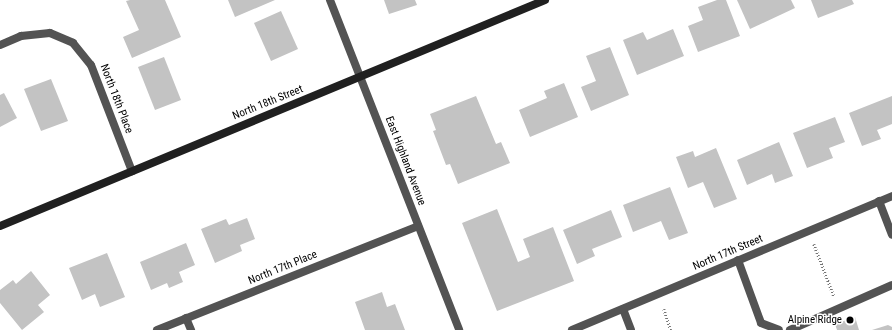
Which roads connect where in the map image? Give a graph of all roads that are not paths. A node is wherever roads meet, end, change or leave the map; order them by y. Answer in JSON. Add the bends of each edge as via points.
{"nodes":[{"id":1,"x":330,"y":0,"type":"edge"},
{"id":2,"x":545,"y":0,"type":"edge"},
{"id":3,"x":0,"y":45,"type":"edge"},
{"id":4,"x":360,"y":77,"type":"junction"},
{"id":5,"x":132,"y":171,"type":"junction"},
{"id":6,"x":892,"y":196,"type":"edge"},
{"id":7,"x":879,"y":201,"type":"junction"},
{"id":8,"x":0,"y":226,"type":"edge"},
{"id":9,"x":418,"y":226,"type":"junction"},
{"id":10,"x":892,"y":235,"type":"edge"},
{"id":11,"x":738,"y":260,"type":"junction"},
{"id":12,"x":892,"y":285,"type":"edge"},
{"id":13,"x":623,"y":309,"type":"junction"},
{"id":14,"x":186,"y":318,"type":"junction"},
{"id":15,"x":157,"y":330,"type":"edge"},
{"id":16,"x":191,"y":330,"type":"edge"},
{"id":17,"x":459,"y":330,"type":"edge"},
{"id":18,"x":572,"y":330,"type":"edge"},
{"id":19,"x":631,"y":330,"type":"edge"},
{"id":20,"x":780,"y":330,"type":"edge"},
{"id":21,"x":790,"y":330,"type":"edge"}],
"edges":[{"from":1,"to":4,"type":"street","name":"East Highland Avenue"},
{"from":2,"to":4,"type":"street","name":"North 18th Street"},
{"from":3,"to":5,"type":"street","name":"North 18th Place","via":[[21,36],[50,33],[73,43],[91,65]]},
{"from":4,"to":5,"type":"street","name":"North 18th Street"},
{"from":4,"to":9,"type":"street","name":"East Highland Avenue"},
{"from":5,"to":8,"type":"street","name":"North 18th Street"},
{"from":6,"to":7,"type":"street","name":"North 17th Street"},
{"from":7,"to":10,"type":"street"},
{"from":7,"to":11,"type":"street","name":"North 17th Street"},
{"from":9,"to":14,"type":"street","name":"North 17th Place"},
{"from":9,"to":17,"type":"street","name":"East Highland Avenue"},
{"from":11,"to":13,"type":"street","name":"North 17th Street"},
{"from":11,"to":20,"type":"street","via":[[761,323]]},
{"from":12,"to":21,"type":"street"},
{"from":13,"to":18,"type":"street","name":"North 17th Street"},
{"from":13,"to":19,"type":"street"},
{"from":14,"to":15,"type":"street","name":"North 17th Place"},
{"from":14,"to":16,"type":"street"}]}
